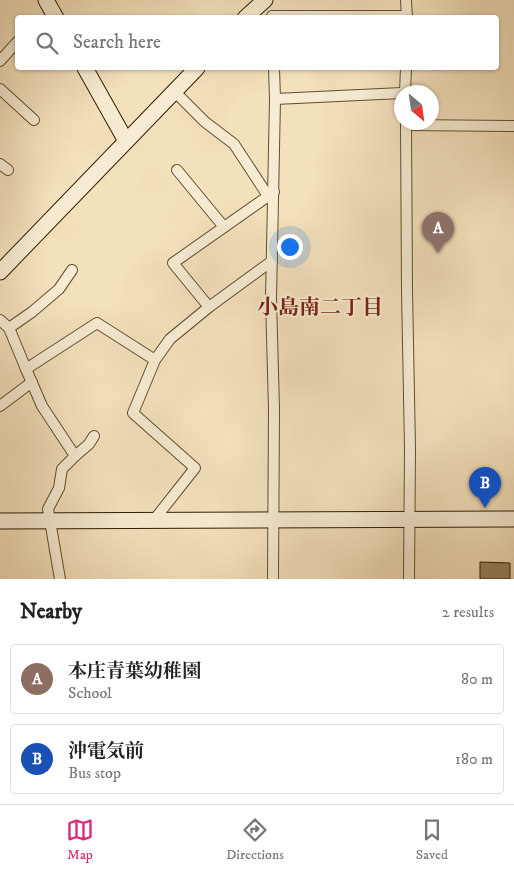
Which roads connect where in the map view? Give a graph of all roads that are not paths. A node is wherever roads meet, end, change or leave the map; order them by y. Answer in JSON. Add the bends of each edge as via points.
{"nodes":[{"id":1,"x":265,"y":0,"type":"edge"},
{"id":2,"x":271,"y":0,"type":"edge"},
{"id":3,"x":406,"y":0,"type":"edge"},
{"id":4,"x":248,"y":15,"type":"edge"},
{"id":5,"x":272,"y":15,"type":"edge"},
{"id":6,"x":407,"y":15,"type":"edge"},
{"id":7,"x":15,"y":44,"type":"edge"},
{"id":8,"x":0,"y":61,"type":"edge"},
{"id":9,"x":86,"y":70,"type":"edge"},
{"id":10,"x":195,"y":70,"type":"edge"},
{"id":11,"x":274,"y":70,"type":"edge"},
{"id":12,"x":406,"y":70,"type":"edge"},
{"id":13,"x":405,"y":85,"type":"edge"},
{"id":14,"x":0,"y":89,"type":"edge"},
{"id":15,"x":174,"y":91,"type":"junction"},
{"id":16,"x":394,"y":94,"type":"edge"},
{"id":17,"x":276,"y":99,"type":"junction"},
{"id":18,"x":34,"y":120,"type":"dead end"},
{"id":19,"x":439,"y":125,"type":"edge"},
{"id":20,"x":514,"y":126,"type":"edge"},
{"id":21,"x":406,"y":130,"type":"edge"},
{"id":22,"x":126,"y":140,"type":"junction"},
{"id":23,"x":177,"y":170,"type":"dead end"},
{"id":24,"x":271,"y":194,"type":"junction"},
{"id":25,"x":224,"y":227,"type":"junction"},
{"id":26,"x":272,"y":261,"type":"junction"},
{"id":27,"x":72,"y":270,"type":"dead end"},
{"id":28,"x":0,"y":272,"type":"edge"},
{"id":29,"x":209,"y":307,"type":"junction"},
{"id":30,"x":0,"y":320,"type":"edge"},
{"id":31,"x":9,"y":328,"type":"junction"},
{"id":32,"x":155,"y":360,"type":"junction"},
{"id":33,"x":26,"y":369,"type":"junction"},
{"id":34,"x":32,"y":382,"type":"junction"},
{"id":35,"x":0,"y":406,"type":"edge"},
{"id":36,"x":94,"y":436,"type":"dead end"},
{"id":37,"x":75,"y":456,"type":"junction"},
{"id":38,"x":274,"y":519,"type":"junction"},
{"id":39,"x":408,"y":519,"type":"junction"},
{"id":40,"x":514,"y":519,"type":"edge"},
{"id":41,"x":50,"y":520,"type":"junction"},
{"id":42,"x":154,"y":520,"type":"junction"},
{"id":43,"x":0,"y":521,"type":"edge"},
{"id":44,"x":60,"y":579,"type":"edge"},
{"id":45,"x":273,"y":579,"type":"edge"},
{"id":46,"x":409,"y":579,"type":"edge"}],
"edges":[{"from":1,"to":4,"type":"street"},
{"from":2,"to":5,"type":"street"},
{"from":3,"to":6,"type":"street"},
{"from":7,"to":8,"type":"street"},
{"from":9,"to":22,"type":"street"},
{"from":10,"to":15,"type":"street"},
{"from":11,"to":17,"type":"street"},
{"from":12,"to":13,"type":"street"},
{"from":14,"to":18,"type":"street"},
{"from":15,"to":22,"type":"street"},
{"from":15,"to":24,"type":"street","via":[[205,122],[234,144]]},
{"from":16,"to":17,"type":"street"},
{"from":17,"to":24,"type":"street"},
{"from":19,"to":20,"type":"street"},
{"from":21,"to":39,"type":"street"},
{"from":22,"to":28,"type":"street"},
{"from":23,"to":25,"type":"street"},
{"from":24,"to":25,"type":"street"},
{"from":24,"to":26,"type":"street"},
{"from":25,"to":29,"type":"street","via":[[173,263]]},
{"from":26,"to":29,"type":"street"},
{"from":26,"to":38,"type":"street"},
{"from":27,"to":31,"type":"street","via":[[59,289]]},
{"from":29,"to":32,"type":"street","via":[[170,339]]},
{"from":30,"to":31,"type":"street"},
{"from":31,"to":33,"type":"street"},
{"from":32,"to":33,"type":"street","via":[[97,323]]},
{"from":32,"to":42,"type":"street","via":[[133,413],[195,468]]},
{"from":33,"to":34,"type":"street"},
{"from":34,"to":35,"type":"street"},
{"from":34,"to":37,"type":"street","via":[[42,406]]},
{"from":36,"to":37,"type":"street"},
{"from":37,"to":41,"type":"street","via":[[62,469],[59,488],[48,509]]},
{"from":38,"to":39,"type":"street"},
{"from":38,"to":42,"type":"street"},
{"from":38,"to":45,"type":"street"},
{"from":39,"to":40,"type":"street"},
{"from":39,"to":46,"type":"street"},
{"from":41,"to":42,"type":"street"},
{"from":41,"to":43,"type":"street"},
{"from":41,"to":44,"type":"street"}]}
